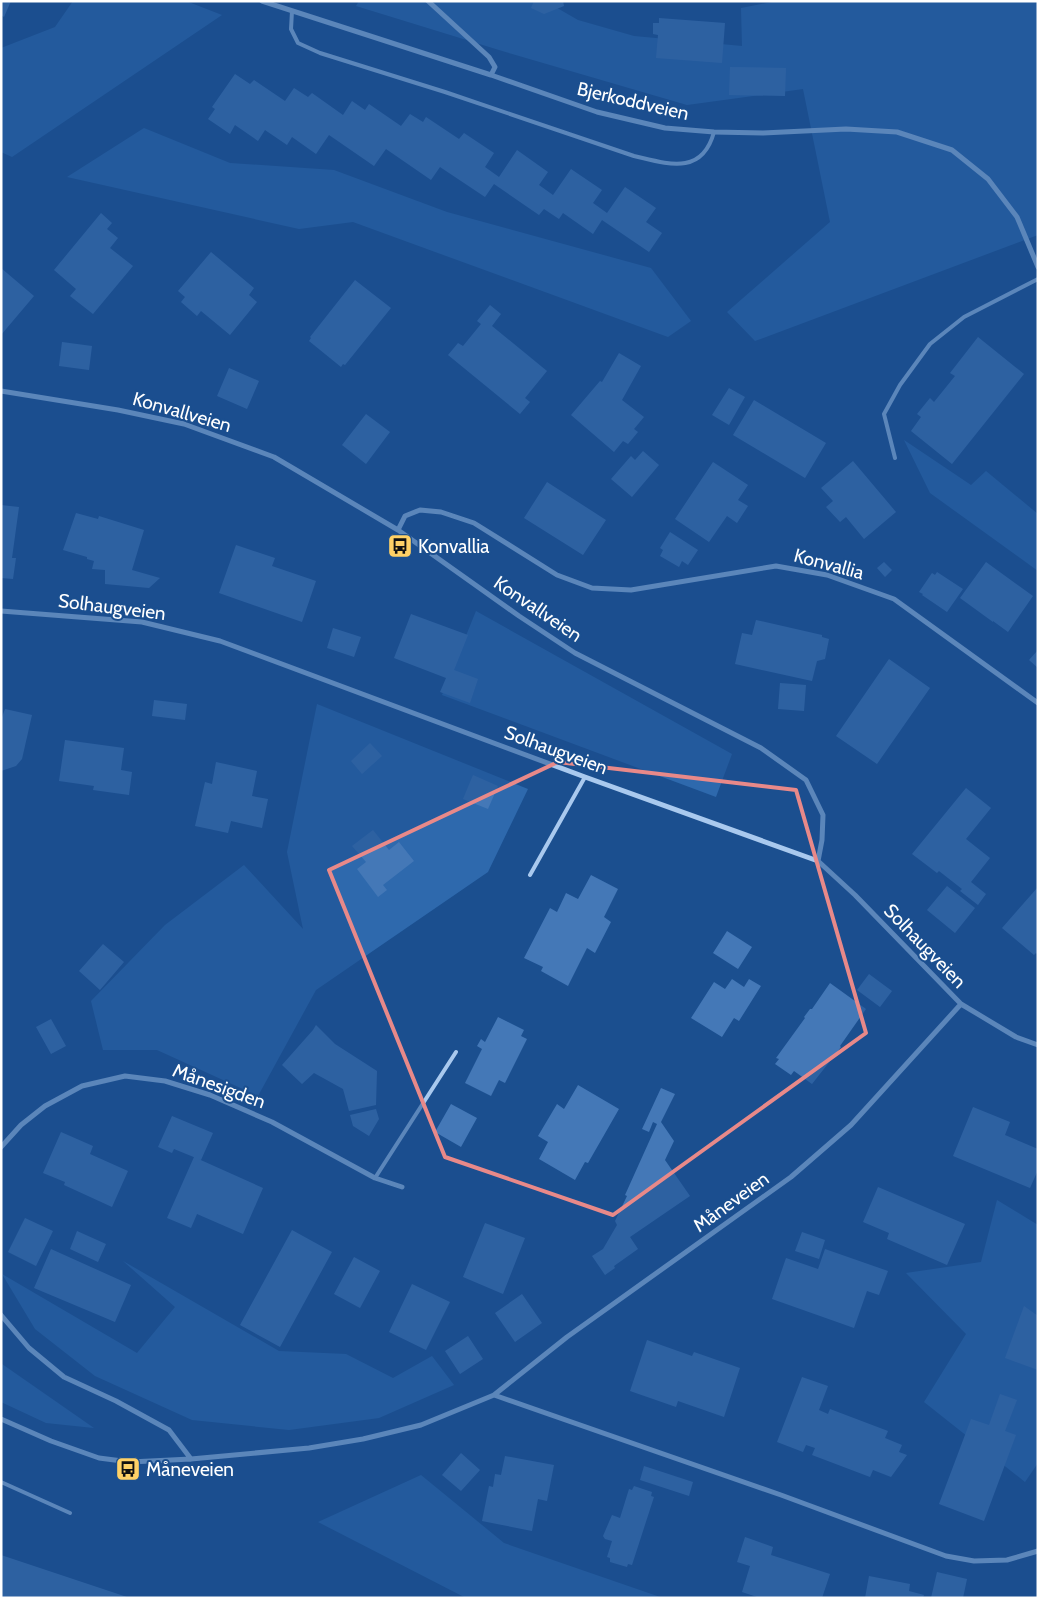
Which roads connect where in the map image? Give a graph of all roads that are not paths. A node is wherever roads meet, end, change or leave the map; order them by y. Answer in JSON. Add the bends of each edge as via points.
{"nodes":[{"id":1,"x":262,"y":1,"type":"edge"},
{"id":2,"x":428,"y":1,"type":"edge"},
{"id":3,"x":292,"y":11,"type":"junction"},
{"id":4,"x":491,"y":75,"type":"junction"},
{"id":5,"x":714,"y":132,"type":"junction"},
{"id":6,"x":1038,"y":267,"type":"edge"},
{"id":7,"x":1038,"y":279,"type":"edge"},
{"id":8,"x":1,"y":391,"type":"edge"},
{"id":9,"x":895,"y":458,"type":"dead end"},
{"id":10,"x":398,"y":530,"type":"junction"},
{"id":11,"x":1,"y":611,"type":"edge"},
{"id":12,"x":1038,"y":703,"type":"edge"},
{"id":13,"x":585,"y":777,"type":"junction"},
{"id":14,"x":818,"y":861,"type":"junction"},
{"id":15,"x":530,"y":875,"type":"dead end"},
{"id":16,"x":961,"y":1004,"type":"junction"},
{"id":17,"x":1038,"y":1045,"type":"edge"},
{"id":18,"x":456,"y":1052,"type":"dead end"},
{"id":19,"x":1,"y":1147,"type":"edge"},
{"id":20,"x":375,"y":1178,"type":"junction"},
{"id":21,"x":402,"y":1187,"type":"dead end"},
{"id":22,"x":1,"y":1315,"type":"edge"},
{"id":23,"x":494,"y":1396,"type":"junction"},
{"id":24,"x":1,"y":1419,"type":"edge"},
{"id":25,"x":191,"y":1459,"type":"junction"},
{"id":26,"x":1,"y":1482,"type":"edge"},
{"id":27,"x":70,"y":1513,"type":"dead end"},
{"id":28,"x":1038,"y":1551,"type":"edge"}],
"edges":[{"from":1,"to":3,"type":"street","name":"Bjerkoddveien"},
{"from":2,"to":4,"type":"street","via":[[489,57],[495,67]]},
{"from":3,"to":4,"type":"street","name":"Bjerkoddveien"},
{"from":3,"to":5,"type":"lane","via":[[291,29],[298,43],[313,50],[634,156],[664,163],[688,164],[706,152]]},
{"from":4,"to":5,"type":"street","name":"Bjerkoddveien","via":[[597,112],[666,128]]},
{"from":5,"to":6,"type":"street","name":"Bjerkoddveien","via":[[846,129],[897,132],[952,150],[988,179],[1017,217]]},
{"from":7,"to":9,"type":"lane","via":[[964,317],[930,344],[900,385],[884,414]]},
{"from":8,"to":10,"type":"street","name":"Konvallveien","via":[[184,424],[274,457]]},
{"from":10,"to":12,"type":"street","name":"Konvallia","via":[[406,516],[420,510],[441,512],[474,522],[557,576],[592,588],[631,590],[776,566],[827,576],[894,599]]},
{"from":10,"to":14,"type":"street","name":"Konvallveien","via":[[575,653],[761,748],[806,780],[823,815]]},
{"from":11,"to":13,"type":"street","name":"Solhaugveien","via":[[142,622],[220,641]]},
{"from":13,"to":14,"type":"street","name":"Solhaugveien"},
{"from":13,"to":15,"type":"lane"},
{"from":14,"to":16,"type":"street","name":"Solhaugveien"},
{"from":16,"to":17,"type":"street","name":"Solhaugveien","via":[[1016,1037]]},
{"from":16,"to":23,"type":"street","name":"Måneveien","via":[[851,1125],[791,1177],[567,1338]]},
{"from":18,"to":20,"type":"lane"},
{"from":19,"to":20,"type":"street","name":"Månesigden","via":[[46,1106],[82,1086],[125,1076],[165,1081],[210,1095],[272,1122]]},
{"from":20,"to":21,"type":"street","name":"Månesigden"},
{"from":22,"to":25,"type":"street","via":[[28,1348],[64,1377],[169,1430]]},
{"from":23,"to":25,"type":"street","name":"Måneveien","via":[[421,1425],[364,1438],[309,1448]]},
{"from":23,"to":28,"type":"street","via":[[946,1556],[974,1561],[1007,1560]]},
{"from":24,"to":25,"type":"street","name":"Måneveien","via":[[99,1458],[130,1462]]},
{"from":26,"to":27,"type":"lane"}]}
